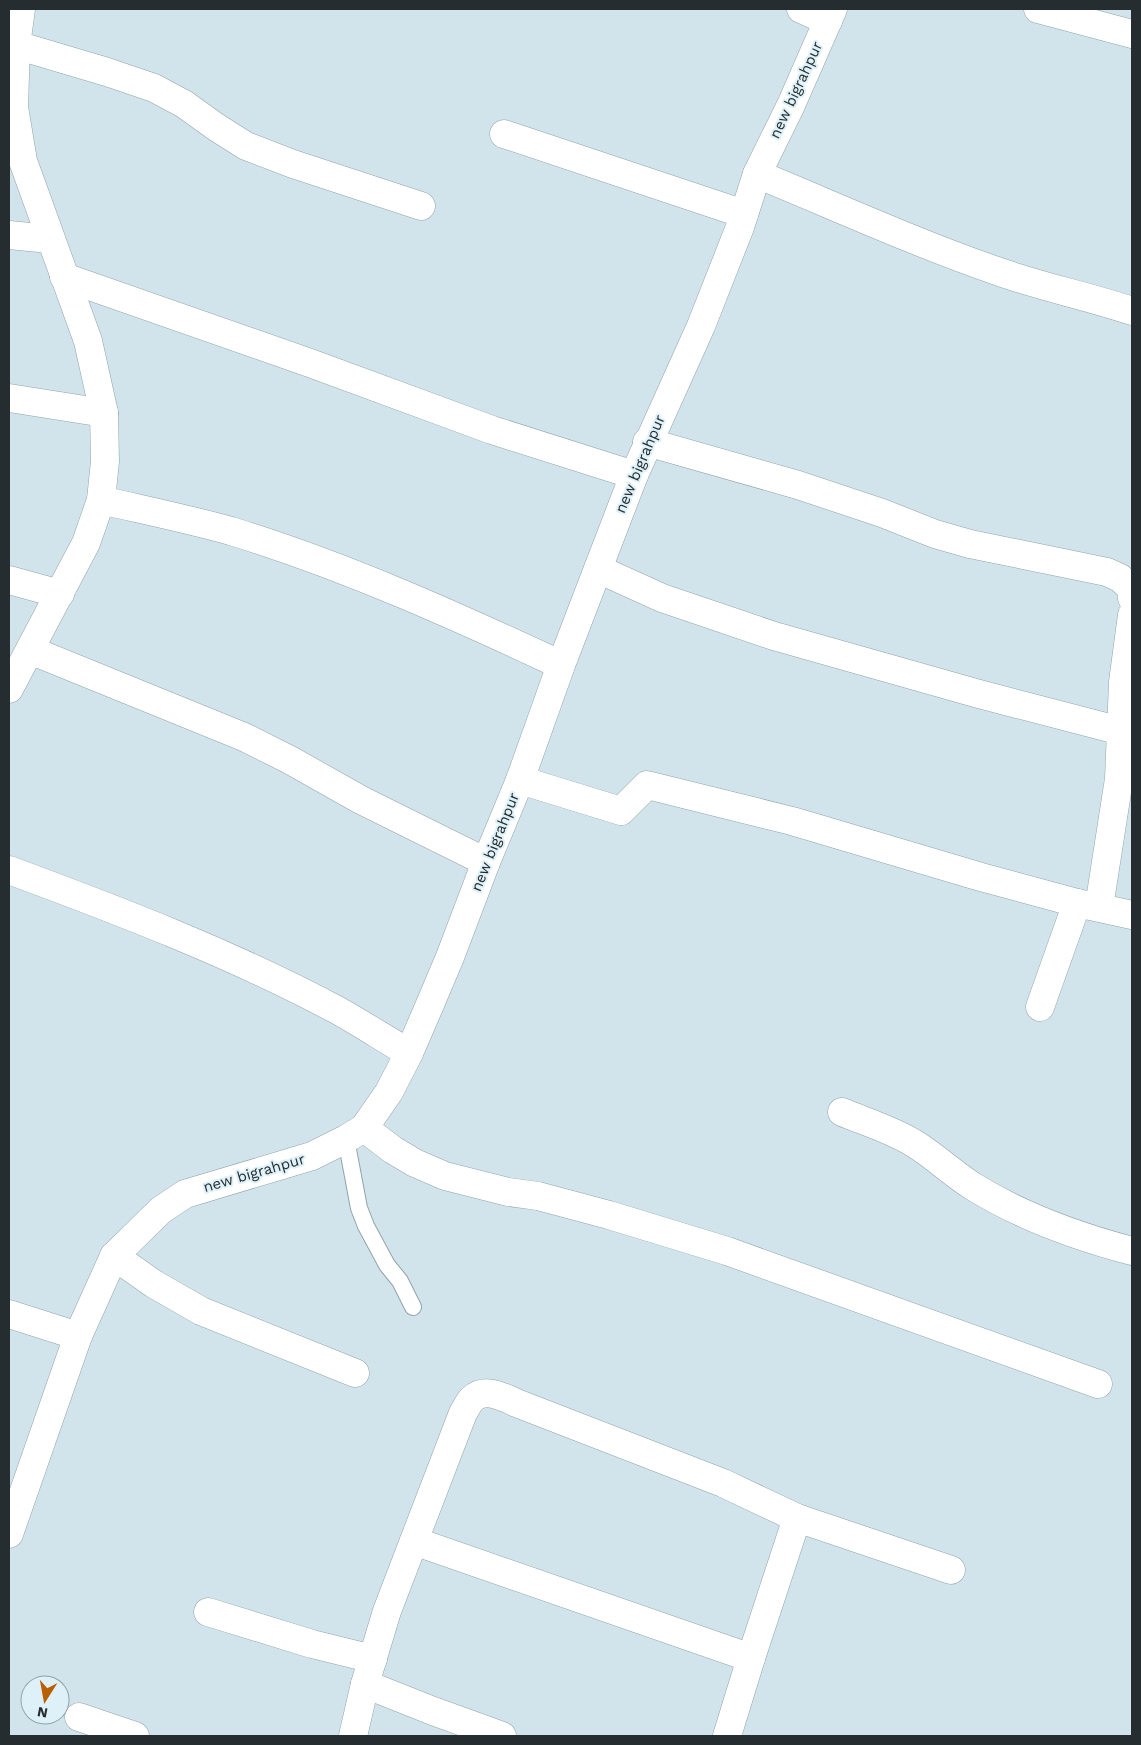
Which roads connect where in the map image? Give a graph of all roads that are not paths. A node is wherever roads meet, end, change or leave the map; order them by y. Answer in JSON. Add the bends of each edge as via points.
{"nodes":[{"id":1,"x":21,"y":9,"type":"edge"},
{"id":2,"x":801,"y":9,"type":"edge"},
{"id":3,"x":1038,"y":9,"type":"edge"},
{"id":4,"x":830,"y":15,"type":"edge"},
{"id":5,"x":1132,"y":34,"type":"edge"},
{"id":6,"x":16,"y":45,"type":"junction"},
{"id":7,"x":504,"y":134,"type":"dead end"},
{"id":8,"x":757,"y":174,"type":"junction"},
{"id":9,"x":421,"y":206,"type":"dead end"},
{"id":10,"x":744,"y":214,"type":"junction"},
{"id":11,"x":9,"y":235,"type":"edge"},
{"id":12,"x":50,"y":240,"type":"junction"},
{"id":13,"x":64,"y":277,"type":"junction"},
{"id":14,"x":1132,"y":311,"type":"edge"},
{"id":15,"x":9,"y":398,"type":"edge"},
{"id":16,"x":104,"y":413,"type":"junction"},
{"id":17,"x":647,"y":442,"type":"junction"},
{"id":18,"x":634,"y":475,"type":"junction"},
{"id":19,"x":101,"y":500,"type":"junction"},
{"id":20,"x":598,"y":569,"type":"junction"},
{"id":21,"x":9,"y":580,"type":"edge"},
{"id":22,"x":60,"y":594,"type":"junction"},
{"id":23,"x":1132,"y":598,"type":"edge"},
{"id":24,"x":1132,"y":616,"type":"edge"},
{"id":25,"x":30,"y":650,"type":"junction"},
{"id":26,"x":561,"y":665,"type":"junction"},
{"id":27,"x":9,"y":689,"type":"edge"},
{"id":28,"x":1120,"y":731,"type":"junction"},
{"id":29,"x":520,"y":780,"type":"junction"},
{"id":30,"x":1124,"y":803,"type":"edge"},
{"id":31,"x":486,"y":862,"type":"junction"},
{"id":32,"x":9,"y":870,"type":"edge"},
{"id":33,"x":1088,"y":905,"type":"junction"},
{"id":34,"x":1132,"y":915,"type":"edge"},
{"id":35,"x":1040,"y":1007,"type":"dead end"},
{"id":36,"x":409,"y":1053,"type":"junction"},
{"id":37,"x":842,"y":1112,"type":"dead end"},
{"id":38,"x":355,"y":1133,"type":"junction"},
{"id":39,"x":1132,"y":1251,"type":"edge"},
{"id":40,"x":114,"y":1256,"type":"junction"},
{"id":41,"x":413,"y":1307,"type":"dead end"},
{"id":42,"x":9,"y":1314,"type":"edge"},
{"id":43,"x":78,"y":1336,"type":"junction"},
{"id":44,"x":355,"y":1373,"type":"dead end"},
{"id":45,"x":1098,"y":1384,"type":"dead end"},
{"id":46,"x":797,"y":1518,"type":"junction"},
{"id":47,"x":10,"y":1524,"type":"edge"},
{"id":48,"x":414,"y":1541,"type":"junction"},
{"id":49,"x":951,"y":1570,"type":"dead end"},
{"id":50,"x":208,"y":1612,"type":"dead end"},
{"id":51,"x":751,"y":1658,"type":"junction"},
{"id":52,"x":369,"y":1671,"type":"junction"},
{"id":53,"x":79,"y":1717,"type":"dead end"},
{"id":54,"x":135,"y":1736,"type":"edge"},
{"id":55,"x":353,"y":1736,"type":"edge"},
{"id":56,"x":502,"y":1736,"type":"edge"},
{"id":57,"x":727,"y":1736,"type":"edge"}],
"edges":[{"from":1,"to":6,"type":"street"},
{"from":2,"to":4,"type":"street"},
{"from":3,"to":5,"type":"street"},
{"from":4,"to":8,"type":"street","name":"new bigrahpur"},
{"from":6,"to":9,"type":"street","via":[[154,88],[246,146]]},
{"from":6,"to":12,"type":"street","via":[[15,116],[23,161]]},
{"from":7,"to":10,"type":"street"},
{"from":8,"to":10,"type":"street","name":"new bigrahpur"},
{"from":8,"to":14,"type":"street","via":[[994,271]]},
{"from":10,"to":17,"type":"street","name":"new bigrahpur","via":[[701,326]]},
{"from":11,"to":12,"type":"street"},
{"from":12,"to":13,"type":"street"},
{"from":13,"to":16,"type":"street","via":[[88,341]]},
{"from":13,"to":18,"type":"street","via":[[492,430]]},
{"from":15,"to":16,"type":"street"},
{"from":16,"to":19,"type":"street"},
{"from":17,"to":18,"type":"street","name":"new bigrahpur"},
{"from":17,"to":23,"type":"street","via":[[798,485],[970,544],[1107,572],[1131,588]]},
{"from":18,"to":20,"type":"street","name":"new bigrahpur"},
{"from":19,"to":22,"type":"street","via":[[86,543]]},
{"from":19,"to":26,"type":"street","via":[[230,531],[310,558],[451,614]]},
{"from":20,"to":26,"type":"street","name":"new bigrahpur"},
{"from":20,"to":28,"type":"street","via":[[662,598],[774,636]]},
{"from":21,"to":22,"type":"street"},
{"from":22,"to":25,"type":"street"},
{"from":24,"to":28,"type":"street"},
{"from":25,"to":27,"type":"street"},
{"from":25,"to":31,"type":"street","via":[[244,737]]},
{"from":26,"to":29,"type":"street","name":"new bigrahpur"},
{"from":28,"to":30,"type":"street","via":[[1119,778]]},
{"from":29,"to":31,"type":"street","name":"new bigrahpur"},
{"from":29,"to":33,"type":"street","via":[[621,811],[647,785],[792,821],[946,868]]},
{"from":30,"to":33,"type":"street"},
{"from":31,"to":36,"type":"street","name":"new bigrahpur"},
{"from":32,"to":36,"type":"street","via":[[161,928],[254,970],[337,1011]]},
{"from":33,"to":34,"type":"street"},
{"from":33,"to":35,"type":"street"},
{"from":36,"to":38,"type":"street","name":"new bigrahpur","via":[[389,1092]]},
{"from":37,"to":39,"type":"street","via":[[915,1144],[973,1186],[1006,1205],[1099,1242]]},
{"from":38,"to":40,"type":"street","name":"new bigrahpur","via":[[312,1156],[185,1194],[161,1210]]},
{"from":38,"to":41,"type":"lane","via":[[359,1208],[387,1265],[400,1281]]},
{"from":38,"to":45,"type":"street","via":[[445,1176],[538,1196],[695,1240]]},
{"from":40,"to":43,"type":"street","name":"new bigrahpur"},
{"from":40,"to":44,"type":"street","via":[[154,1284],[202,1310]]},
{"from":42,"to":43,"type":"street"},
{"from":43,"to":47,"type":"street","name":"new bigrahpur"},
{"from":46,"to":48,"type":"street","via":[[723,1483],[486,1393],[473,1398],[463,1414]]},
{"from":46,"to":49,"type":"street"},
{"from":46,"to":51,"type":"street"},
{"from":48,"to":51,"type":"street"},
{"from":48,"to":52,"type":"street","via":[[387,1611]]},
{"from":50,"to":52,"type":"street","via":[[302,1641]]},
{"from":51,"to":57,"type":"street"},
{"from":52,"to":55,"type":"street"},
{"from":52,"to":56,"type":"street","via":[[433,1711]]},
{"from":53,"to":54,"type":"street"}]}
